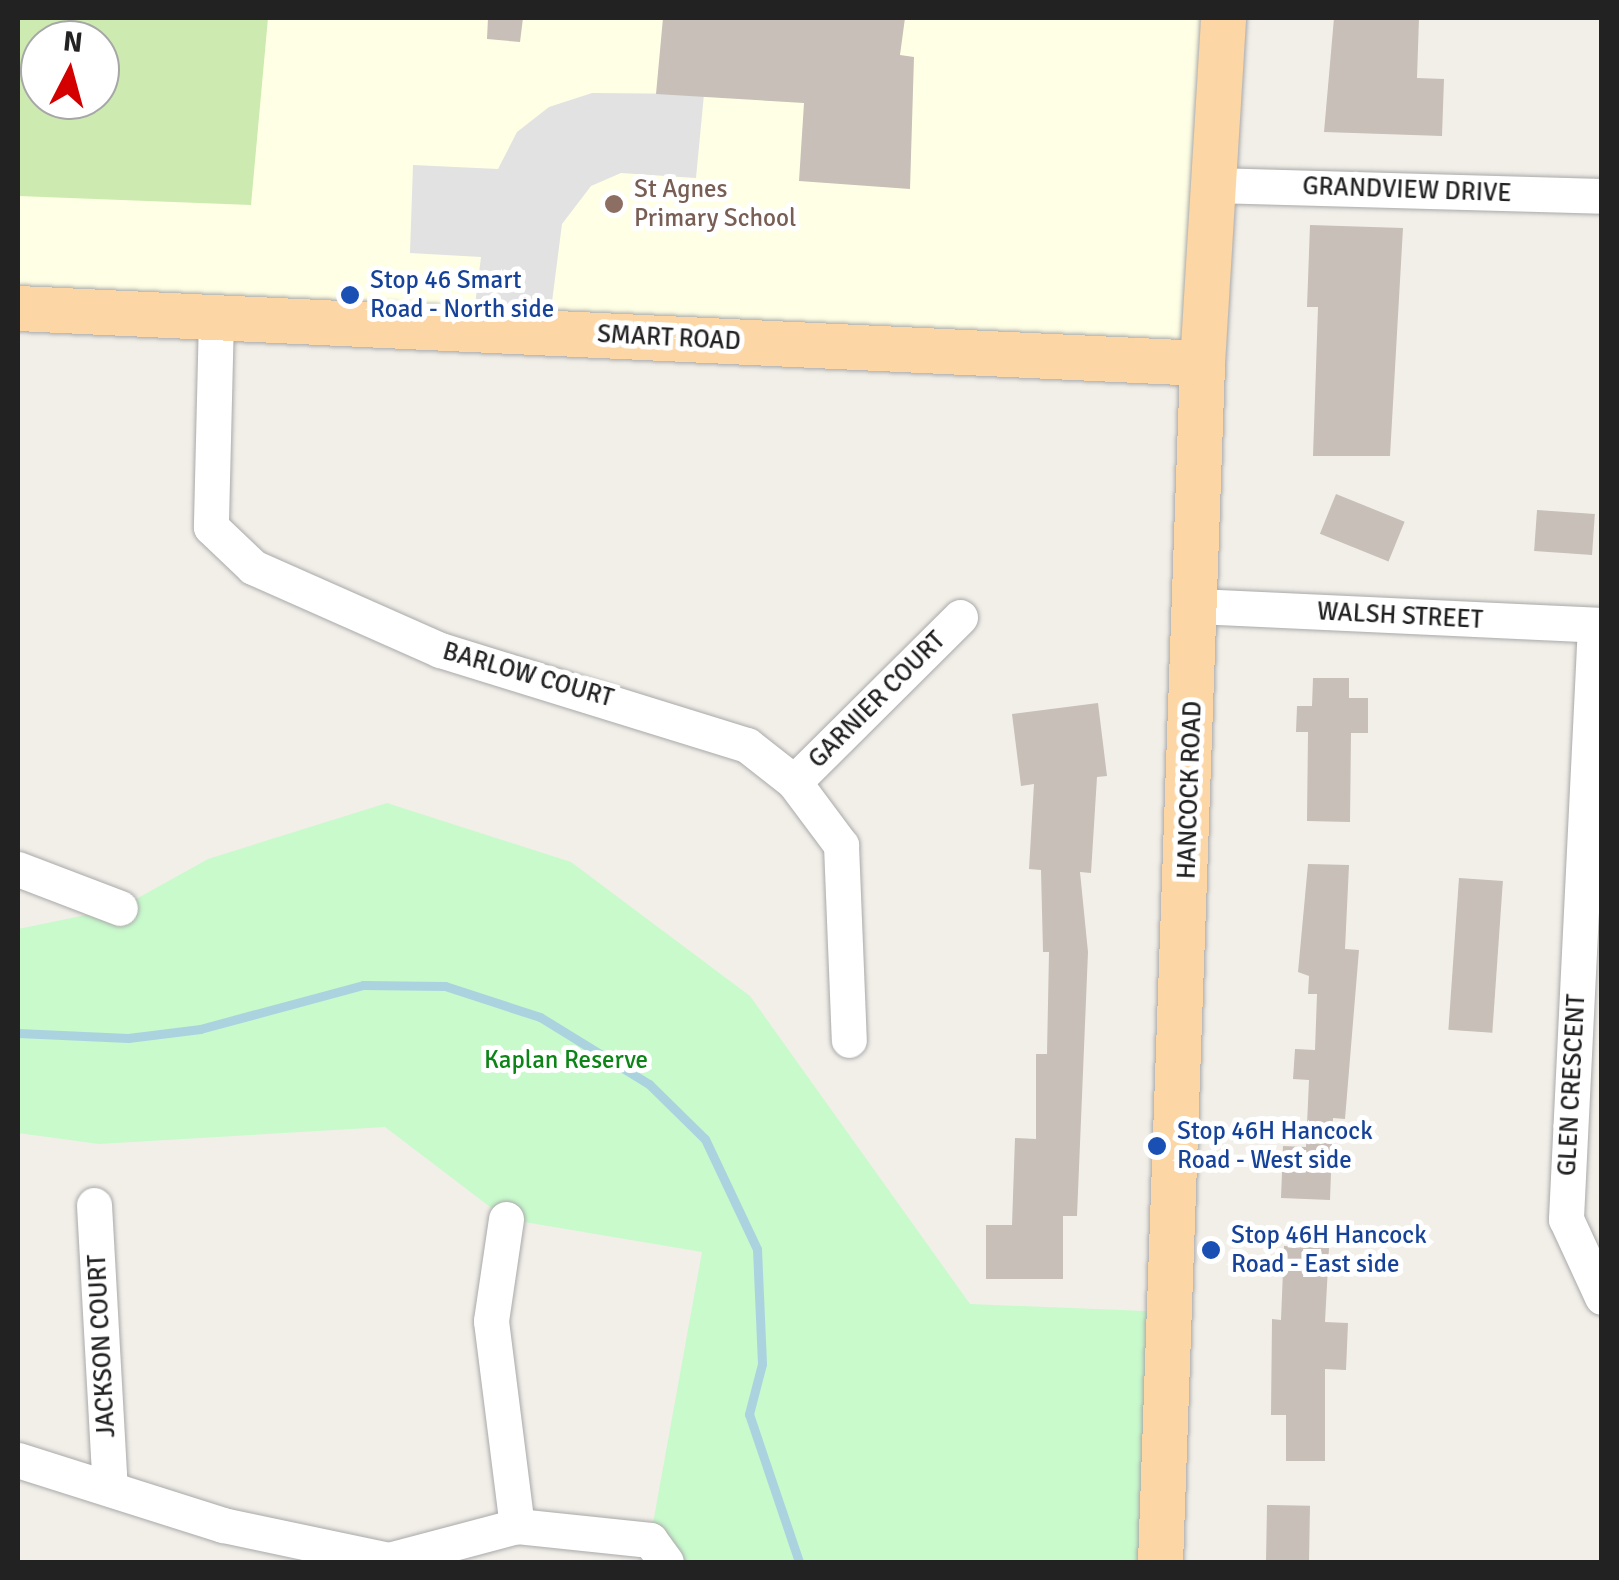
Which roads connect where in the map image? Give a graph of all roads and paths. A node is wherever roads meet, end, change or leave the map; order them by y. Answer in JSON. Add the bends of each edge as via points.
{"nodes":[{"id":1,"x":1222,"y":18,"type":"edge"},
{"id":2,"x":1212,"y":185,"type":"junction"},
{"id":3,"x":1602,"y":196,"type":"edge"},
{"id":4,"x":18,"y":308,"type":"edge"},
{"id":5,"x":216,"y":318,"type":"junction"},
{"id":6,"x":1202,"y":363,"type":"junction"},
{"id":7,"x":1198,"y":606,"type":"junction"},
{"id":8,"x":960,"y":617,"type":"dead end"},
{"id":9,"x":1598,"y":625,"type":"edge"},
{"id":10,"x":794,"y":782,"type":"junction"},
{"id":11,"x":18,"y":870,"type":"edge"},
{"id":12,"x":120,"y":908,"type":"dead end"},
{"id":13,"x":849,"y":1040,"type":"dead end"},
{"id":14,"x":1587,"y":1086,"type":"edge"},
{"id":15,"x":94,"y":1206,"type":"dead end"},
{"id":16,"x":506,"y":1219,"type":"dead end"},
{"id":17,"x":1602,"y":1297,"type":"edge"},
{"id":18,"x":18,"y":1460,"type":"edge"},
{"id":19,"x":110,"y":1488,"type":"junction"},
{"id":20,"x":518,"y":1526,"type":"junction"},
{"id":21,"x":389,"y":1561,"type":"edge"},
{"id":22,"x":666,"y":1562,"type":"edge"},
{"id":23,"x":1160,"y":1562,"type":"edge"}],
"edges":[{"from":1,"to":2,"type":"main road","name":"HANCOCK ROAD"},
{"from":2,"to":3,"type":"street","name":"GRANDVIEW DRIVE"},
{"from":2,"to":6,"type":"main road","name":"HANCOCK ROAD"},
{"from":4,"to":5,"type":"main road","name":"SMART ROAD"},
{"from":5,"to":6,"type":"main road","name":"SMART ROAD"},
{"from":5,"to":10,"type":"street","name":"BARLOW COURT","via":[[211,528],[253,567],[440,650],[747,744]]},
{"from":6,"to":7,"type":"main road","name":"HANCOCK ROAD"},
{"from":7,"to":9,"type":"street","name":"WALSH STREET"},
{"from":7,"to":23,"type":"main road","name":"HANCOCK ROAD"},
{"from":8,"to":10,"type":"street","name":"GARNIER COURT"},
{"from":9,"to":14,"type":"street","name":"GLEN CRESCENT"},
{"from":10,"to":13,"type":"street","name":"BARLOW COURT","via":[[841,845]]},
{"from":11,"to":12,"type":"street"},
{"from":14,"to":17,"type":"street","name":"GLEN CRESCENT","via":[[1566,1219]]},
{"from":15,"to":19,"type":"street","name":"JACKSON COURT"},
{"from":16,"to":20,"type":"street","via":[[492,1321]]},
{"from":18,"to":19,"type":"street"},
{"from":19,"to":21,"type":"street","via":[[224,1525]]},
{"from":20,"to":21,"type":"street"},
{"from":20,"to":22,"type":"street","via":[[650,1540]]}]}
